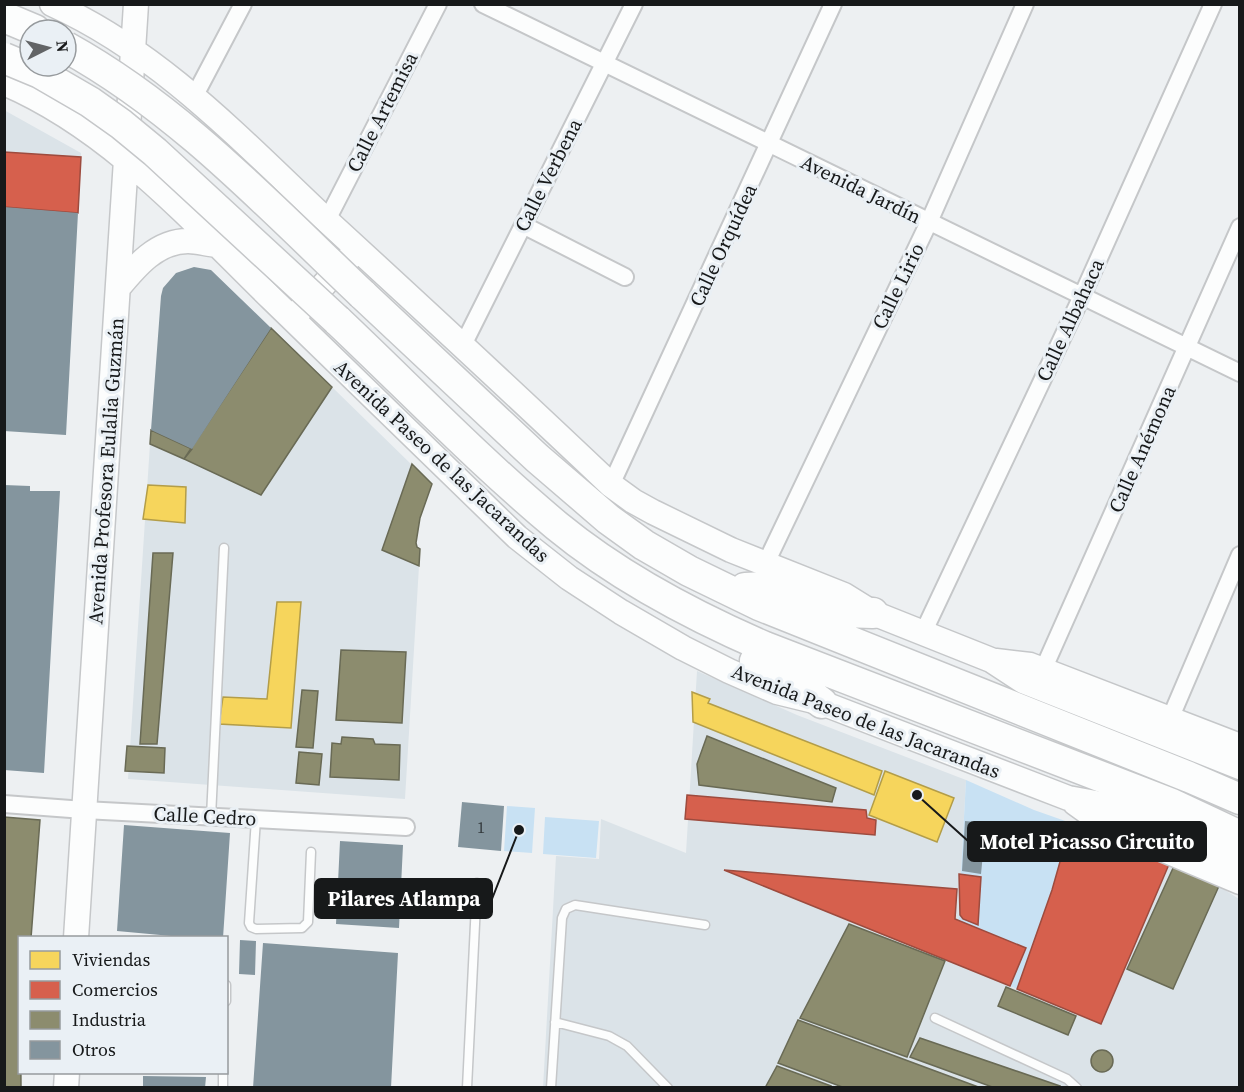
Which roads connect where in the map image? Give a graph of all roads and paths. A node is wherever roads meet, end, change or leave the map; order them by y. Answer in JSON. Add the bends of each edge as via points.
{"nodes":[{"id":1,"x":52,"y":4,"type":"edge"},
{"id":2,"x":136,"y":4,"type":"edge"},
{"id":3,"x":243,"y":4,"type":"edge"},
{"id":4,"x":438,"y":4,"type":"edge"},
{"id":5,"x":483,"y":4,"type":"edge"},
{"id":6,"x":634,"y":4,"type":"edge"},
{"id":7,"x":833,"y":4,"type":"edge"},
{"id":8,"x":1025,"y":4,"type":"edge"},
{"id":9,"x":1213,"y":4,"type":"edge"},
{"id":10,"x":4,"y":17,"type":"edge"},
{"id":11,"x":18,"y":23,"type":"edge"},
{"id":12,"x":132,"y":50,"type":"junction"},
{"id":13,"x":78,"y":54,"type":"edge"},
{"id":14,"x":4,"y":58,"type":"edge"},
{"id":15,"x":604,"y":64,"type":"junction"},
{"id":16,"x":4,"y":83,"type":"edge"},
{"id":17,"x":194,"y":97,"type":"junction"},
{"id":18,"x":770,"y":144,"type":"junction"},
{"id":19,"x":126,"y":161,"type":"junction"},
{"id":20,"x":327,"y":220,"type":"junction"},
{"id":21,"x":928,"y":222,"type":"junction"},
{"id":22,"x":523,"y":225,"type":"junction"},
{"id":23,"x":1239,"y":227,"type":"edge"},
{"id":24,"x":217,"y":245,"type":"junction"},
{"id":25,"x":358,"y":249,"type":"junction"},
{"id":26,"x":625,"y":277,"type":"dead end"},
{"id":27,"x":118,"y":288,"type":"junction"},
{"id":28,"x":1082,"y":296,"type":"junction"},
{"id":29,"x":292,"y":319,"type":"junction"},
{"id":30,"x":463,"y":345,"type":"junction"},
{"id":31,"x":1187,"y":347,"type":"junction"},
{"id":32,"x":1239,"y":373,"type":"edge"},
{"id":33,"x":610,"y":485,"type":"junction"},
{"id":34,"x":224,"y":548,"type":"dead end"},
{"id":35,"x":1239,"y":555,"type":"edge"},
{"id":36,"x":765,"y":565,"type":"junction"},
{"id":37,"x":723,"y":590,"type":"junction"},
{"id":38,"x":873,"y":613,"type":"junction"},
{"id":39,"x":712,"y":624,"type":"junction"},
{"id":40,"x":923,"y":633,"type":"junction"},
{"id":41,"x":1033,"y":676,"type":"junction"},
{"id":42,"x":822,"y":703,"type":"junction"},
{"id":43,"x":1170,"y":719,"type":"junction"},
{"id":44,"x":1239,"y":747,"type":"edge"},
{"id":45,"x":1239,"y":767,"type":"edge"},
{"id":46,"x":1068,"y":798,"type":"junction"},
{"id":47,"x":1239,"y":799,"type":"edge"},
{"id":48,"x":4,"y":804,"type":"edge"},
{"id":49,"x":84,"y":810,"type":"junction"},
{"id":50,"x":211,"y":817,"type":"junction"},
{"id":51,"x":256,"y":819,"type":"junction"},
{"id":52,"x":406,"y":827,"type":"dead end"},
{"id":53,"x":1239,"y":836,"type":"edge"},
{"id":54,"x":311,"y":852,"type":"dead end"},
{"id":55,"x":1239,"y":863,"type":"edge"},
{"id":56,"x":1239,"y":882,"type":"edge"},
{"id":57,"x":477,"y":884,"type":"dead end"},
{"id":58,"x":705,"y":925,"type":"dead end"},
{"id":59,"x":76,"y":936,"type":"edge"},
{"id":60,"x":935,"y":1018,"type":"dead end"},
{"id":61,"x":555,"y":1022,"type":"junction"},
{"id":62,"x":467,"y":1088,"type":"edge"},
{"id":63,"x":551,"y":1088,"type":"edge"},
{"id":64,"x":668,"y":1088,"type":"edge"},
{"id":65,"x":1077,"y":1088,"type":"edge"}],
"edges":[{"from":1,"to":12,"type":"main road","via":[[79,16]]},
{"from":2,"to":12,"type":"main road","name":"Avenida Profesora Eulalia Guzmán"},
{"from":3,"to":17,"type":"street"},
{"from":4,"to":20,"type":"street","name":"Calle Artemisa"},
{"from":5,"to":15,"type":"street","name":"Avenida Jardín"},
{"from":6,"to":15,"type":"street","name":"Calle Verbena"},
{"from":7,"to":18,"type":"street","name":"Calle Orquídea"},
{"from":8,"to":21,"type":"street","name":"Calle Lirio"},
{"from":9,"to":28,"type":"street","name":"Calle Albahaca"},
{"from":10,"to":11,"type":"highway"},
{"from":12,"to":17,"type":"main road"},
{"from":12,"to":19,"type":"main road","name":"Avenida Profesora Eulalia Guzmán"},
{"from":13,"to":37,"type":"highway","bridge":true,"via":[[165,111],[204,143],[537,458],[608,519]]},
{"from":14,"to":39,"type":"highway","bridge":true,"via":[[40,73],[122,124],[558,527],[676,606]]},
{"from":15,"to":18,"type":"street","name":"Avenida Jardín"},
{"from":15,"to":22,"type":"street","name":"Calle Verbena"},
{"from":16,"to":19,"type":"main road","name":"Avenida Paseo de las Jacarandas","via":[[58,110]]},
{"from":17,"to":20,"type":"main road"},
{"from":18,"to":21,"type":"street","name":"Avenida Jardín"},
{"from":18,"to":33,"type":"street","name":"Calle Orquídea"},
{"from":19,"to":24,"type":"main road","name":"Avenida Paseo de las Jacarandas"},
{"from":19,"to":27,"type":"main road","name":"Avenida Profesora Eulalia Guzmán"},
{"from":20,"to":25,"type":"main road"},
{"from":21,"to":28,"type":"street","name":"Avenida Jardín"},
{"from":21,"to":36,"type":"street","name":"Calle Lirio"},
{"from":22,"to":26,"type":"street"},
{"from":22,"to":30,"type":"street","name":"Calle Verbena"},
{"from":23,"to":31,"type":"street","name":"Calle Anémona"},
{"from":24,"to":27,"type":"main road","via":[[188,241],[161,248],[135,267]]},
{"from":24,"to":29,"type":"main road","name":"Avenida Paseo de las Jacarandas"},
{"from":25,"to":29,"type":"main road"},
{"from":25,"to":30,"type":"main road"},
{"from":27,"to":49,"type":"main road","name":"Avenida Profesora Eulalia Guzmán"},
{"from":28,"to":31,"type":"street","name":"Avenida Jardín"},
{"from":28,"to":40,"type":"street","name":"Calle Albahaca"},
{"from":29,"to":42,"type":"main road","name":"Avenida Paseo de las Jacarandas","via":[[517,537],[569,578],[702,657],[777,692]]},
{"from":30,"to":33,"type":"main road"},
{"from":31,"to":32,"type":"street","name":"Avenida Jardín"},
{"from":31,"to":41,"type":"street","name":"Calle Anémona"},
{"from":33,"to":36,"type":"main road","via":[[653,512]]},
{"from":34,"to":50,"type":"lane"},
{"from":35,"to":43,"type":"street"},
{"from":36,"to":38,"type":"main road","via":[[844,595]]},
{"from":37,"to":38,"type":"highway","via":[[767,587],[841,612]]},
{"from":37,"to":47,"type":"highway"},
{"from":38,"to":40,"type":"main road"},
{"from":39,"to":42,"type":"highway","via":[[739,653],[789,678]]},
{"from":39,"to":53,"type":"highway","via":[[1172,804]]},
{"from":40,"to":41,"type":"main road"},
{"from":41,"to":43,"type":"main road"},
{"from":41,"to":45,"type":"main road"},
{"from":42,"to":46,"type":"main road","name":"Avenida Paseo de las Jacarandas"},
{"from":43,"to":44,"type":"main road"},
{"from":46,"to":55,"type":"main road","name":"Avenida Paseo de las Jacarandas","via":[[1113,806]]},
{"from":46,"to":56,"type":"main road","via":[[1107,826]]},
{"from":48,"to":49,"type":"street","name":"Calle Cedro"},
{"from":49,"to":50,"type":"street","name":"Calle Cedro"},
{"from":49,"to":59,"type":"main road","name":"Avenida Profesora Eulalia Guzmán"},
{"from":50,"to":51,"type":"street","name":"Calle Cedro"},
{"from":51,"to":52,"type":"street","name":"Calle Cedro"},
{"from":51,"to":54,"type":"lane","via":[[251,927],[306,926]]},
{"from":57,"to":62,"type":"lane"},
{"from":58,"to":61,"type":"lane","via":[[575,905],[566,909],[562,918]]},
{"from":60,"to":65,"type":"lane","via":[[1068,1079]]},
{"from":61,"to":63,"type":"lane"},
{"from":61,"to":64,"type":"lane","via":[[609,1036],[627,1046]]}]}
